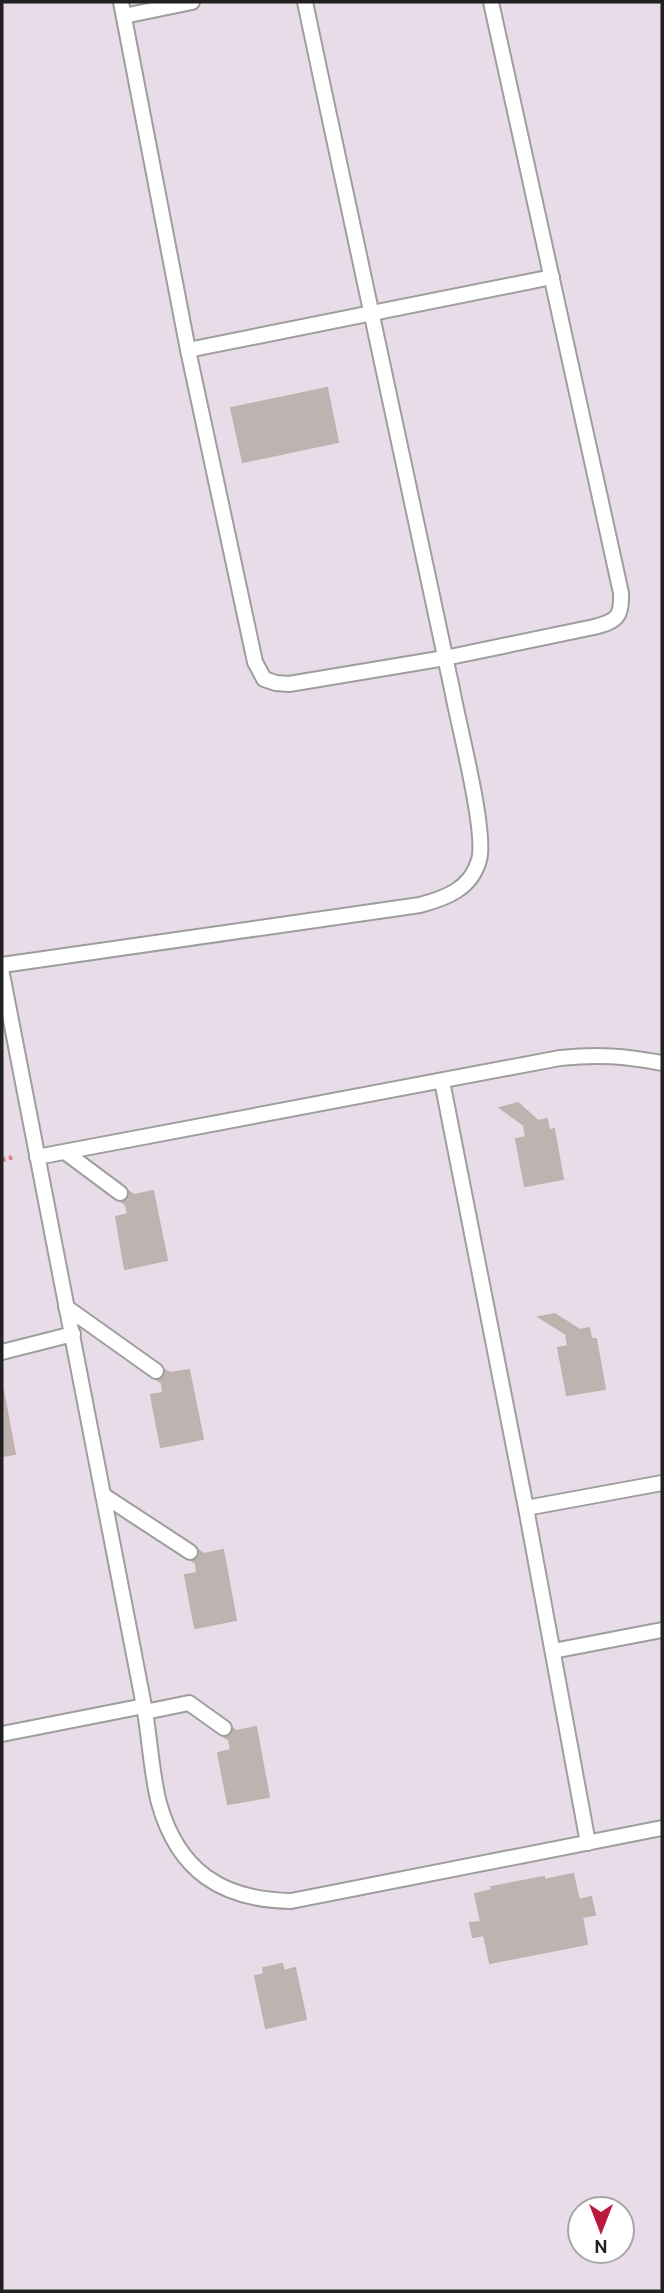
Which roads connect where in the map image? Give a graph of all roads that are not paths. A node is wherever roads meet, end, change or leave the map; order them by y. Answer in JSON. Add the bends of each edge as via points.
{"nodes":[{"id":1,"x":192,"y":2,"type":"edge"},
{"id":2,"x":306,"y":2,"type":"edge"},
{"id":3,"x":491,"y":2,"type":"edge"},
{"id":4,"x":122,"y":9,"type":"edge"},
{"id":5,"x":552,"y":277,"type":"junction"},
{"id":6,"x":370,"y":312,"type":"junction"},
{"id":7,"x":188,"y":350,"type":"junction"},
{"id":8,"x":445,"y":658,"type":"junction"},
{"id":9,"x":2,"y":965,"type":"edge"},
{"id":10,"x":2,"y":974,"type":"edge"},
{"id":11,"x":662,"y":1063,"type":"edge"},
{"id":12,"x":442,"y":1081,"type":"junction"},
{"id":13,"x":65,"y":1152,"type":"junction"},
{"id":14,"x":37,"y":1157,"type":"junction"},
{"id":15,"x":120,"y":1194,"type":"dead end"},
{"id":16,"x":66,"y":1307,"type":"junction"},
{"id":17,"x":73,"y":1334,"type":"junction"},
{"id":18,"x":2,"y":1352,"type":"edge"},
{"id":19,"x":156,"y":1371,"type":"dead end"},
{"id":20,"x":662,"y":1483,"type":"edge"},
{"id":21,"x":103,"y":1495,"type":"junction"},
{"id":22,"x":526,"y":1508,"type":"junction"},
{"id":23,"x":190,"y":1552,"type":"dead end"},
{"id":24,"x":662,"y":1630,"type":"edge"},
{"id":25,"x":553,"y":1651,"type":"junction"},
{"id":26,"x":145,"y":1709,"type":"junction"},
{"id":27,"x":224,"y":1728,"type":"dead end"},
{"id":28,"x":2,"y":1734,"type":"edge"},
{"id":29,"x":662,"y":1828,"type":"edge"},
{"id":30,"x":588,"y":1843,"type":"junction"}],
"edges":[{"from":1,"to":4,"type":"lane"},
{"from":2,"to":6,"type":"lane"},
{"from":3,"to":5,"type":"lane"},
{"from":4,"to":7,"type":"lane"},
{"from":5,"to":6,"type":"lane"},
{"from":5,"to":8,"type":"lane","via":[[621,607],[617,618],[607,624]]},
{"from":6,"to":7,"type":"lane"},
{"from":6,"to":8,"type":"lane"},
{"from":7,"to":8,"type":"lane","via":[[255,662],[264,679],[289,684]]},
{"from":8,"to":9,"type":"lane","via":[[477,814],[480,858],[470,881],[446,898]]},
{"from":10,"to":14,"type":"lane"},
{"from":11,"to":12,"type":"lane","via":[[594,1054]]},
{"from":12,"to":13,"type":"lane"},
{"from":12,"to":22,"type":"lane"},
{"from":13,"to":14,"type":"lane"},
{"from":13,"to":15,"type":"lane"},
{"from":14,"to":16,"type":"lane"},
{"from":16,"to":17,"type":"lane"},
{"from":16,"to":19,"type":"lane"},
{"from":17,"to":18,"type":"lane"},
{"from":17,"to":21,"type":"lane"},
{"from":20,"to":22,"type":"lane"},
{"from":21,"to":23,"type":"lane"},
{"from":21,"to":26,"type":"lane"},
{"from":22,"to":25,"type":"lane"},
{"from":24,"to":25,"type":"lane"},
{"from":25,"to":30,"type":"lane"},
{"from":26,"to":27,"type":"lane","via":[[189,1703]]},
{"from":26,"to":28,"type":"lane"},
{"from":26,"to":30,"type":"lane","via":[[159,1802],[172,1837],[195,1870],[242,1896],[291,1902]]},
{"from":29,"to":30,"type":"lane"}]}
